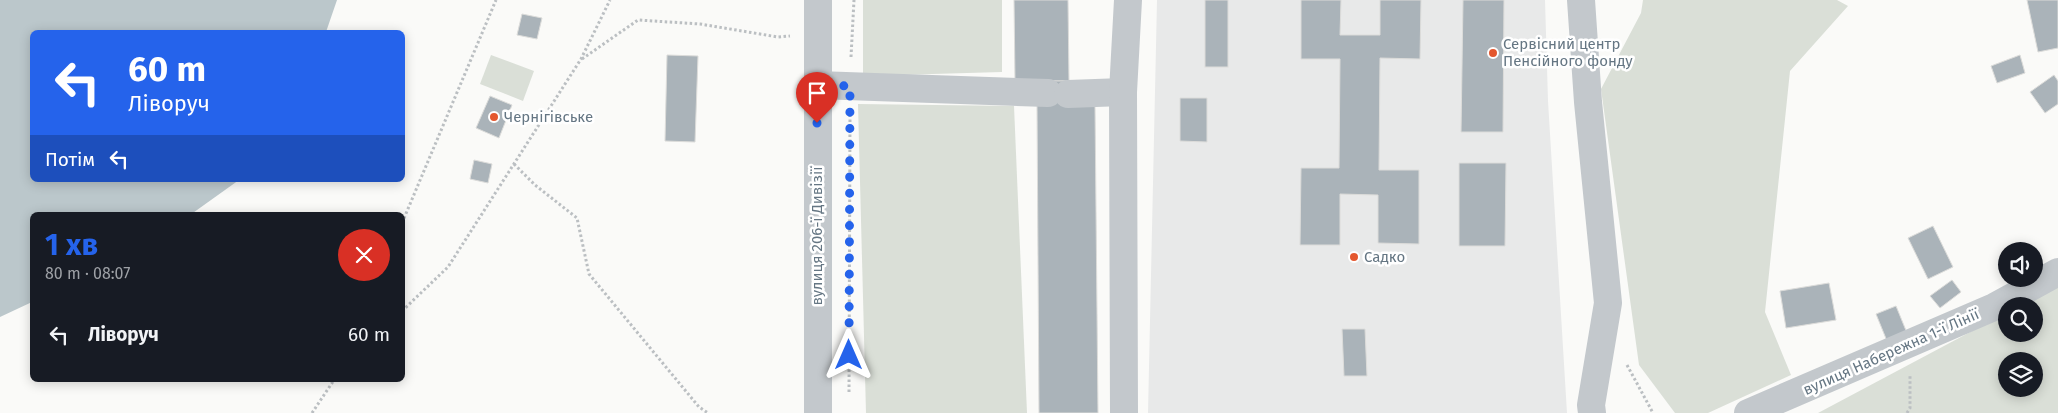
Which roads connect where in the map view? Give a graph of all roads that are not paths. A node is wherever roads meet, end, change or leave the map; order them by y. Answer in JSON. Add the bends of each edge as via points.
{"nodes":[{"id":1,"x":818,"y":0,"type":"edge"},
{"id":2,"x":1128,"y":0,"type":"edge"},
{"id":3,"x":1581,"y":0,"type":"edge"},
{"id":4,"x":817,"y":85,"type":"junction"},
{"id":5,"x":1123,"y":92,"type":"junction"},
{"id":6,"x":2058,"y":272,"type":"edge"},
{"id":7,"x":818,"y":413,"type":"edge"},
{"id":8,"x":1124,"y":413,"type":"edge"},
{"id":9,"x":1592,"y":413,"type":"edge"},
{"id":10,"x":1748,"y":413,"type":"edge"}],
"edges":[{"from":1,"to":4,"type":"street","name":"вулиця 206-ї Дивізії"},
{"from":2,"to":5,"type":"street"},
{"from":3,"to":9,"type":"street","via":[[1608,303]]},
{"from":4,"to":5,"type":"street","via":[[1058,94]]},
{"from":4,"to":7,"type":"street","name":"вулиця 206-ї Дивізії"},
{"from":5,"to":8,"type":"street"},
{"from":6,"to":10,"type":"street","name":"вулиця Набережна 1-ї Лінії","via":[[1994,307]]}]}
